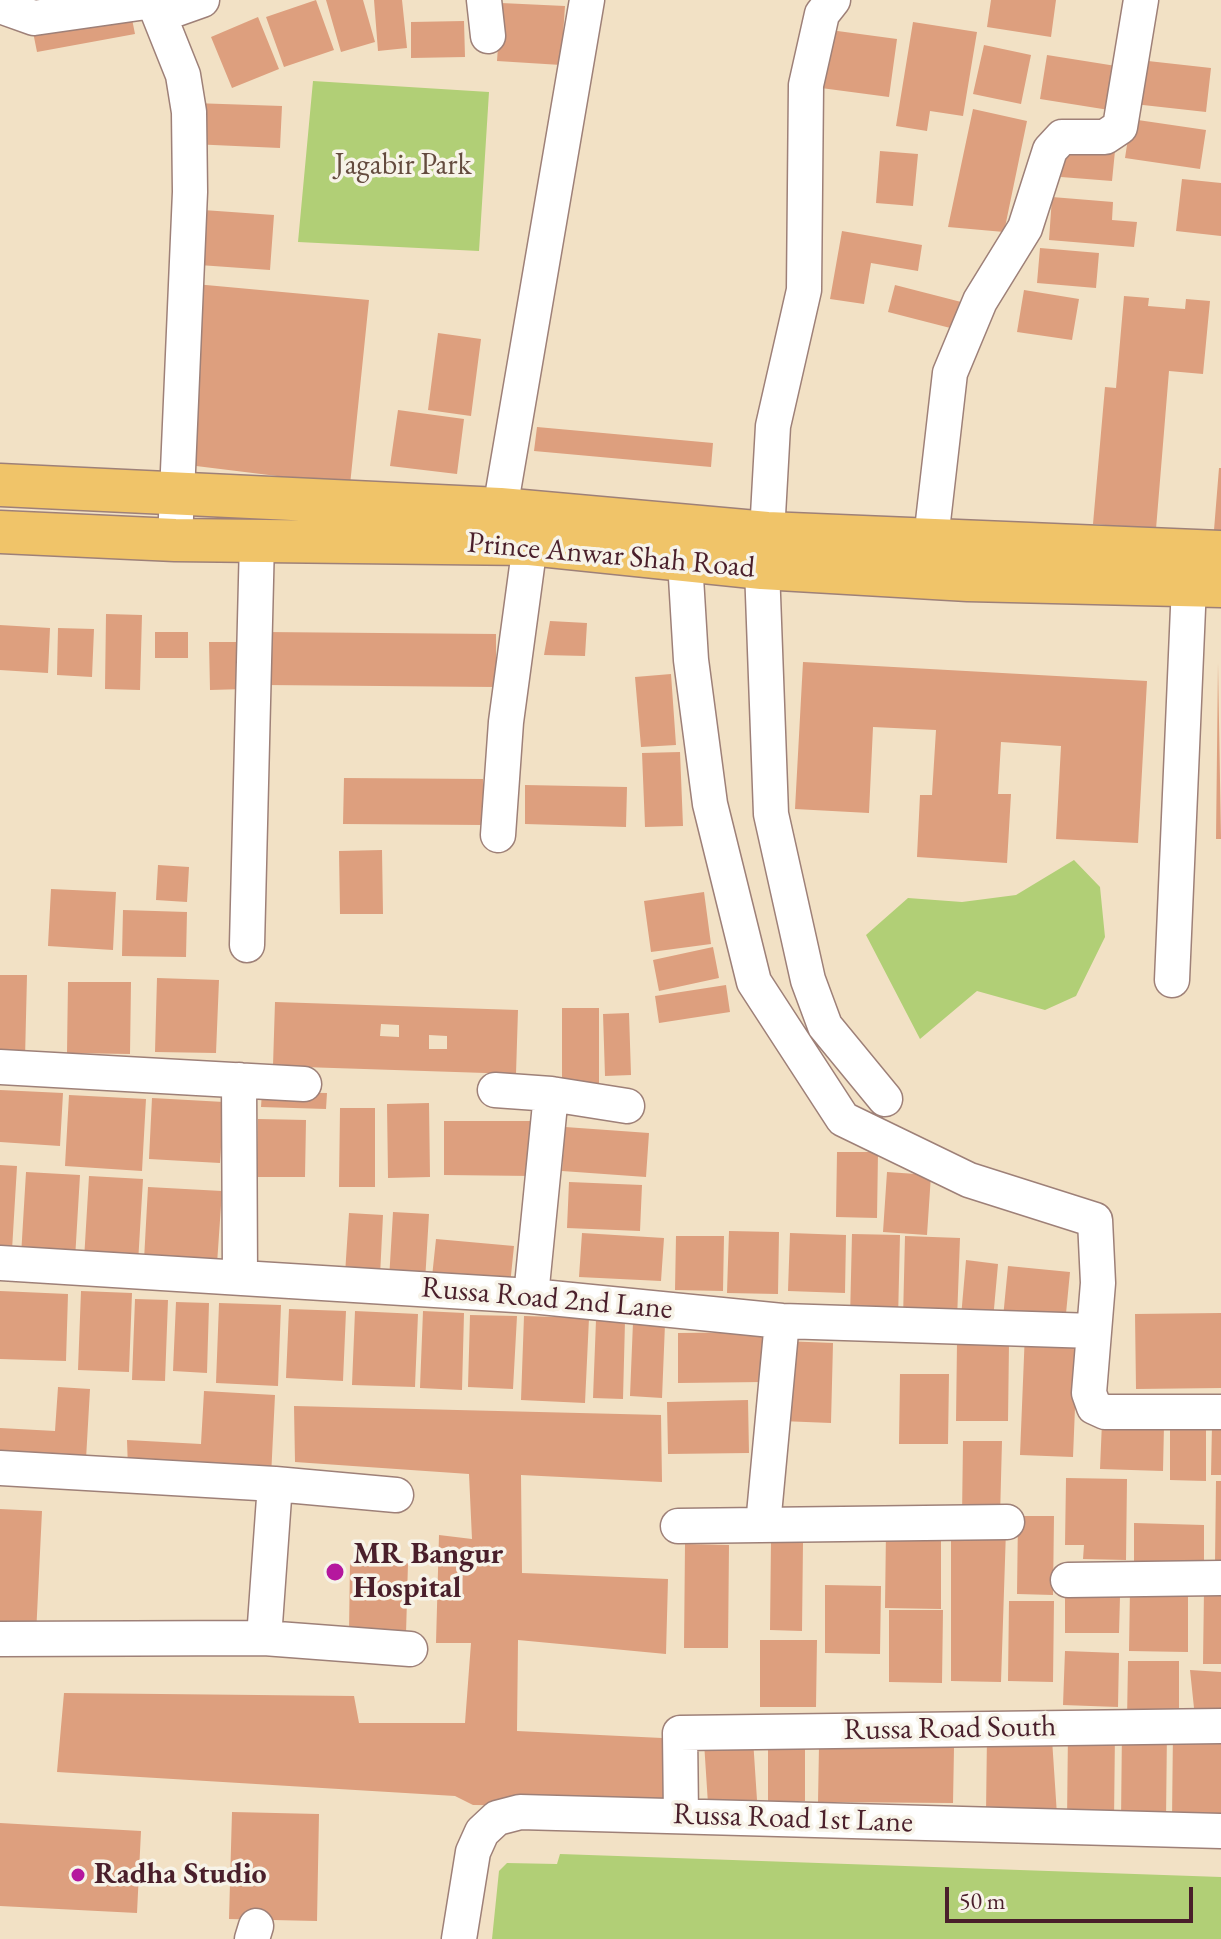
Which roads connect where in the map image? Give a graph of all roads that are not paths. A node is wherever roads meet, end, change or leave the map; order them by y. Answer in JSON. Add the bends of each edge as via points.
{"nodes":[{"id":1,"x":153,"y":0,"type":"edge"},
{"id":2,"x":202,"y":0,"type":"edge"},
{"id":3,"x":484,"y":0,"type":"edge"},
{"id":4,"x":587,"y":0,"type":"edge"},
{"id":5,"x":833,"y":0,"type":"edge"},
{"id":6,"x":1141,"y":0,"type":"edge"},
{"id":7,"x":0,"y":6,"type":"edge"},
{"id":8,"x":488,"y":36,"type":"dead end"},
{"id":9,"x":0,"y":485,"type":"edge"},
{"id":10,"x":178,"y":493,"type":"junction"},
{"id":11,"x":500,"y":509,"type":"junction"},
{"id":12,"x":0,"y":532,"type":"edge"},
{"id":13,"x":931,"y":539,"type":"junction"},
{"id":14,"x":175,"y":540,"type":"junction"},
{"id":15,"x":257,"y":540,"type":"junction"},
{"id":16,"x":530,"y":544,"type":"junction"},
{"id":17,"x":764,"y":550,"type":"junction"},
{"id":18,"x":1221,"y":552,"type":"edge"},
{"id":19,"x":685,"y":561,"type":"junction"},
{"id":20,"x":1205,"y":586,"type":"edge"},
{"id":21,"x":498,"y":835,"type":"dead end"},
{"id":22,"x":247,"y":945,"type":"dead end"},
{"id":23,"x":1172,"y":980,"type":"dead end"},
{"id":24,"x":0,"y":1067,"type":"edge"},
{"id":25,"x":239,"y":1080,"type":"junction"},
{"id":26,"x":304,"y":1084,"type":"dead end"},
{"id":27,"x":495,"y":1090,"type":"dead end"},
{"id":28,"x":551,"y":1094,"type":"junction"},
{"id":29,"x":885,"y":1099,"type":"dead end"},
{"id":30,"x":627,"y":1106,"type":"dead end"},
{"id":31,"x":0,"y":1263,"type":"edge"},
{"id":32,"x":240,"y":1277,"type":"junction"},
{"id":33,"x":531,"y":1296,"type":"junction"},
{"id":34,"x":782,"y":1321,"type":"junction"},
{"id":35,"x":1094,"y":1331,"type":"junction"},
{"id":36,"x":1221,"y":1412,"type":"edge"},
{"id":37,"x":0,"y":1468,"type":"edge"},
{"id":38,"x":275,"y":1484,"type":"junction"},
{"id":39,"x":396,"y":1495,"type":"dead end"},
{"id":40,"x":1007,"y":1522,"type":"dead end"},
{"id":41,"x":763,"y":1525,"type":"junction"},
{"id":42,"x":678,"y":1526,"type":"dead end"},
{"id":43,"x":1221,"y":1578,"type":"edge"},
{"id":44,"x":1068,"y":1580,"type":"dead end"},
{"id":45,"x":264,"y":1638,"type":"junction"},
{"id":46,"x":0,"y":1639,"type":"edge"},
{"id":47,"x":410,"y":1649,"type":"dead end"},
{"id":48,"x":1221,"y":1726,"type":"edge"},
{"id":49,"x":681,"y":1816,"type":"junction"},
{"id":50,"x":1221,"y":1831,"type":"edge"},
{"id":51,"x":459,"y":1939,"type":"edge"}],
"edges":[{"from":1,"to":2,"type":"street","via":[[171,11]]},
{"from":1,"to":7,"type":"street","via":[[34,18]]},
{"from":1,"to":10,"type":"street","via":[[183,75],[189,112]]},
{"from":3,"to":8,"type":"street"},
{"from":4,"to":11,"type":"street"},
{"from":5,"to":17,"type":"street","via":[[822,14],[806,85],[804,290],[773,426]]},
{"from":6,"to":13,"type":"street","via":[[1120,127],[1105,137],[1062,137],[1050,150],[1025,228],[980,301],[950,373]]},
{"from":9,"to":10,"type":"main road","name":"Prince Anwar Shah Road"},
{"from":10,"to":11,"type":"main road","name":"Prince Anwar Shah Road"},
{"from":10,"to":14,"type":"street"},
{"from":11,"to":17,"type":"main road","name":"Prince Anwar Shah Road"},
{"from":12,"to":14,"type":"main road","name":"Prince Anwar Shah Road"},
{"from":13,"to":17,"type":"main road","name":"Prince Anwar Shah Road"},
{"from":13,"to":18,"type":"main road","name":"Prince Anwar Shah Road"},
{"from":14,"to":15,"type":"main road","name":"Prince Anwar Shah Road"},
{"from":15,"to":16,"type":"main road","name":"Prince Anwar Shah Road"},
{"from":15,"to":22,"type":"street"},
{"from":16,"to":19,"type":"main road","name":"Prince Anwar Shah Road"},
{"from":16,"to":21,"type":"street","via":[[506,722]]},
{"from":17,"to":19,"type":"main road","name":"Prince Anwar Shah Road"},
{"from":17,"to":20,"type":"main road","name":"Prince Anwar Shah Road","via":[[968,580]]},
{"from":17,"to":29,"type":"street","via":[[771,814],[808,980],[825,1026]]},
{"from":19,"to":35,"type":"street","via":[[691,660],[710,804],[754,982],[843,1119],[969,1180],[1095,1220]]},
{"from":20,"to":23,"type":"street"},
{"from":24,"to":25,"type":"street"},
{"from":25,"to":26,"type":"street"},
{"from":25,"to":32,"type":"street"},
{"from":27,"to":28,"type":"street"},
{"from":28,"to":30,"type":"street"},
{"from":28,"to":33,"type":"street"},
{"from":31,"to":32,"type":"street","name":"Russa Road 2nd Lane"},
{"from":32,"to":33,"type":"street","name":"Russa Road 2nd Lane"},
{"from":33,"to":34,"type":"street","name":"Russa Road 2nd Lane"},
{"from":34,"to":35,"type":"street","name":"Russa Road 2nd Lane"},
{"from":34,"to":41,"type":"street"},
{"from":35,"to":36,"type":"street","via":[[1089,1393],[1094,1407],[1105,1412]]},
{"from":37,"to":38,"type":"street"},
{"from":38,"to":39,"type":"street"},
{"from":38,"to":45,"type":"street"},
{"from":40,"to":41,"type":"street"},
{"from":41,"to":42,"type":"street"},
{"from":43,"to":44,"type":"street"},
{"from":45,"to":46,"type":"street"},
{"from":45,"to":47,"type":"street"},
{"from":48,"to":49,"type":"street","name":"Russa Road South","via":[[680,1733]]},
{"from":49,"to":50,"type":"street","name":"Russa Road 1st Lane"},
{"from":49,"to":51,"type":"street","name":"Russa Road 1st Lane","via":[[520,1812],[497,1818],[482,1832],[473,1852]]}]}
